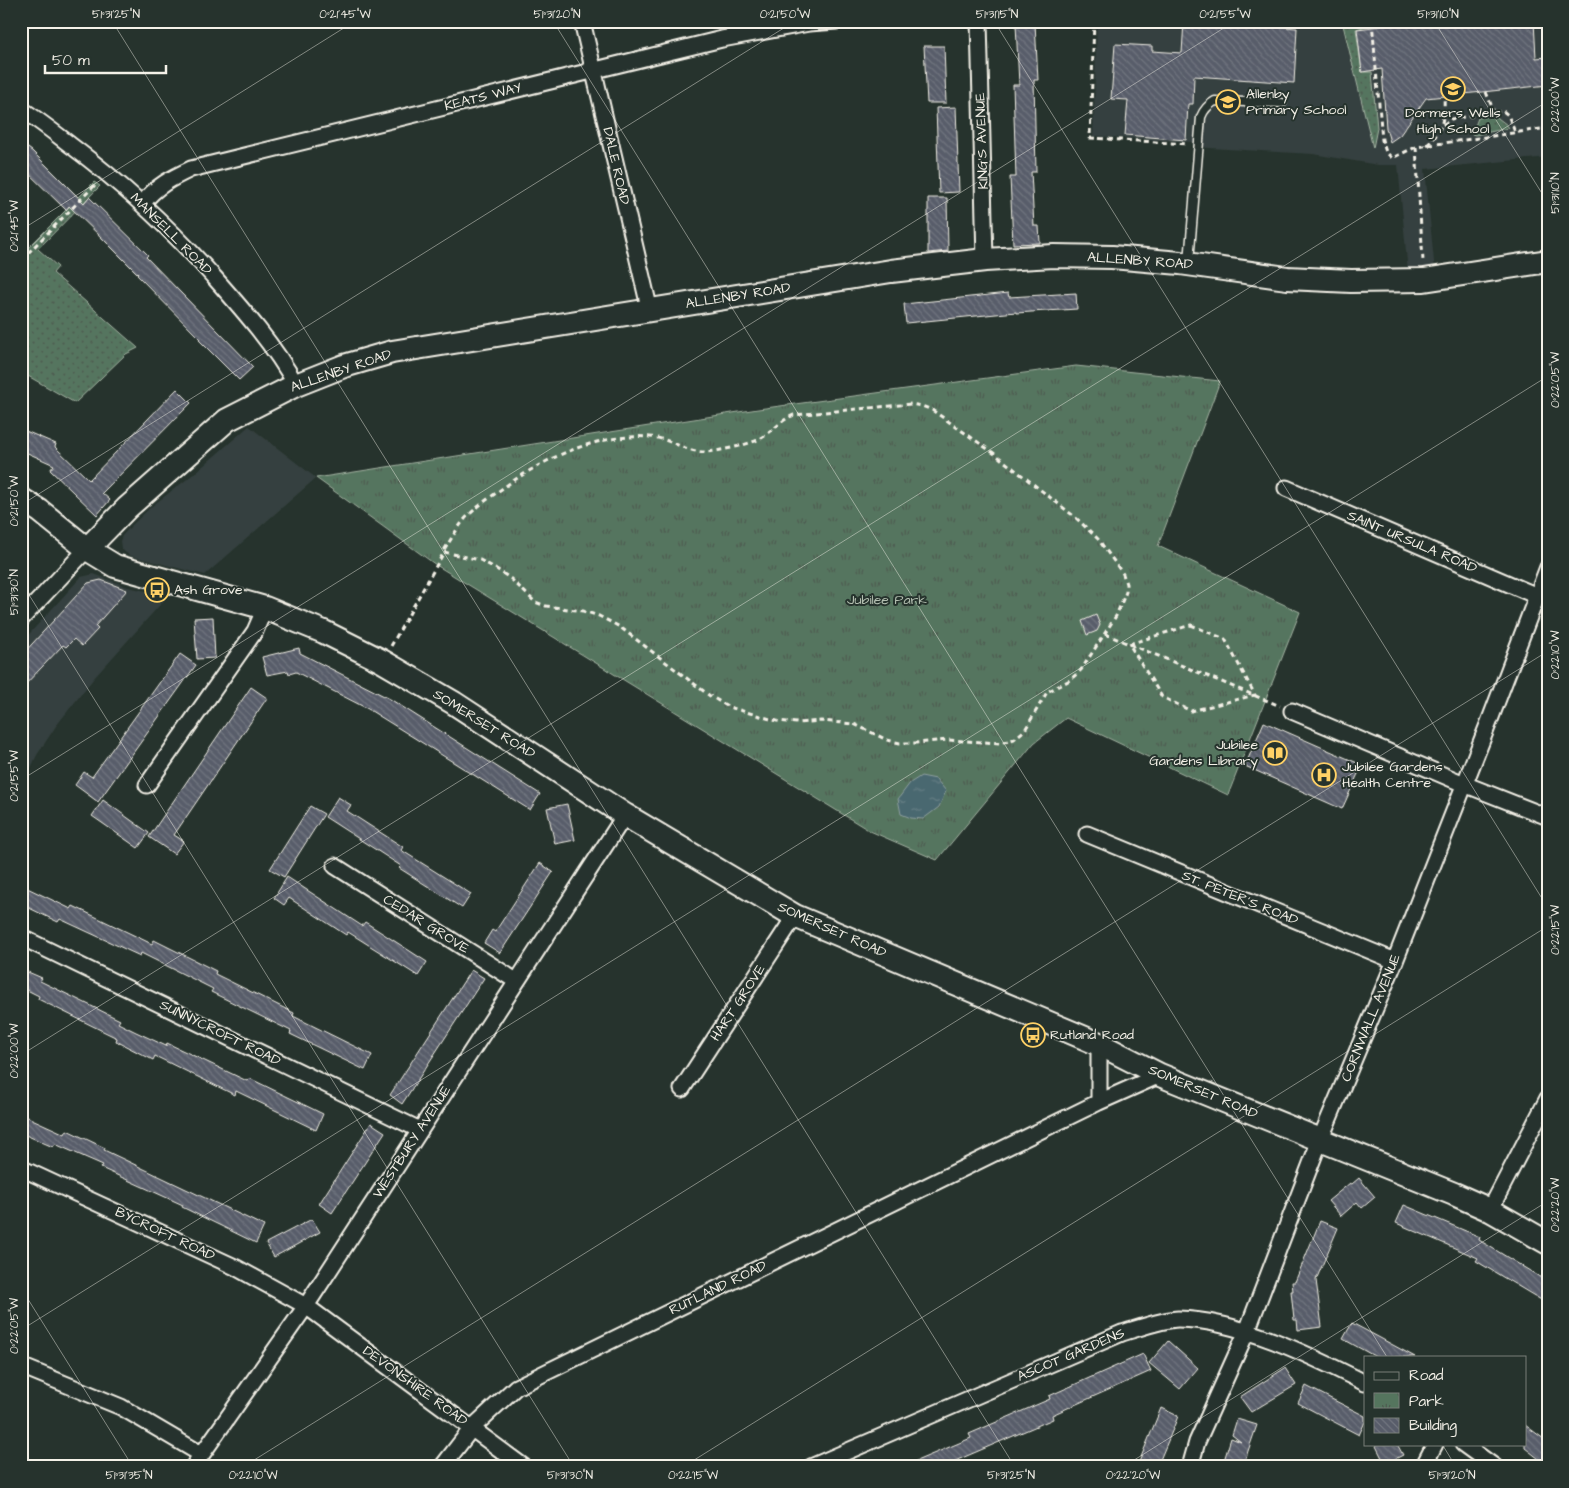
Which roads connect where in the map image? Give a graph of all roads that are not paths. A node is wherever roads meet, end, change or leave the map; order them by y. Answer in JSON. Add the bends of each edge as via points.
{"nodes":[{"id":1,"x":582,"y":21,"type":"edge"},
{"id":2,"x":837,"y":21,"type":"edge"},
{"id":3,"x":979,"y":21,"type":"edge"},
{"id":4,"x":594,"y":70,"type":"junction"},
{"id":5,"x":1282,"y":103,"type":"dead end"},
{"id":6,"x":21,"y":109,"type":"edge"},
{"id":7,"x":143,"y":203,"type":"junction"},
{"id":8,"x":985,"y":260,"type":"junction"},
{"id":9,"x":1548,"y":261,"type":"edge"},
{"id":10,"x":1189,"y":264,"type":"junction"},
{"id":11,"x":650,"y":311,"type":"junction"},
{"id":12,"x":296,"y":385,"type":"junction"},
{"id":13,"x":1286,"y":488,"type":"dead end"},
{"id":14,"x":21,"y":499,"type":"edge"},
{"id":15,"x":87,"y":549,"type":"junction"},
{"id":16,"x":1548,"y":567,"type":"edge"},
{"id":17,"x":1537,"y":596,"type":"junction"},
{"id":18,"x":265,"y":608,"type":"junction"},
{"id":19,"x":21,"y":618,"type":"edge"},
{"id":20,"x":1292,"y":711,"type":"road end"},
{"id":21,"x":1464,"y":784,"type":"junction"},
{"id":22,"x":147,"y":785,"type":"dead end"},
{"id":23,"x":625,"y":814,"type":"junction"},
{"id":24,"x":1548,"y":817,"type":"edge"},
{"id":25,"x":1087,"y":834,"type":"dead end"},
{"id":26,"x":336,"y":866,"type":"dead end"},
{"id":27,"x":795,"y":916,"type":"junction"},
{"id":28,"x":21,"y":936,"type":"edge"},
{"id":29,"x":1395,"y":961,"type":"junction"},
{"id":30,"x":516,"y":981,"type":"junction"},
{"id":31,"x":1099,"y":1044,"type":"junction"},
{"id":32,"x":1160,"y":1075,"type":"junction"},
{"id":33,"x":682,"y":1089,"type":"dead end"},
{"id":34,"x":1548,"y":1098,"type":"edge"},
{"id":35,"x":1099,"y":1102,"type":"junction"},
{"id":36,"x":420,"y":1130,"type":"junction"},
{"id":37,"x":1320,"y":1140,"type":"junction"},
{"id":38,"x":21,"y":1168,"type":"edge"},
{"id":39,"x":1490,"y":1210,"type":"junction"},
{"id":40,"x":1548,"y":1243,"type":"edge"},
{"id":41,"x":306,"y":1306,"type":"junction"},
{"id":42,"x":1247,"y":1331,"type":"junction"},
{"id":43,"x":21,"y":1366,"type":"edge"},
{"id":44,"x":1364,"y":1383,"type":"edge"},
{"id":45,"x":472,"y":1428,"type":"junction"},
{"id":46,"x":1434,"y":1446,"type":"edge"},
{"id":47,"x":1466,"y":1446,"type":"edge"},
{"id":48,"x":197,"y":1460,"type":"edge"},
{"id":49,"x":442,"y":1467,"type":"edge"},
{"id":50,"x":524,"y":1467,"type":"edge"},
{"id":51,"x":811,"y":1467,"type":"edge"},
{"id":52,"x":1190,"y":1467,"type":"edge"},
{"id":53,"x":1422,"y":1467,"type":"edge"},
{"id":54,"x":1495,"y":1467,"type":"edge"}],
"edges":[{"from":1,"to":4,"type":"street","name":"DALE ROAD"},
{"from":2,"to":4,"type":"street","name":"KEATS WAY","via":[[722,39]]},
{"from":3,"to":8,"type":"street","name":"KING'S AVENUE"},
{"from":4,"to":7,"type":"street","name":"KEATS WAY","via":[[191,169],[166,181]]},
{"from":4,"to":11,"type":"street","name":"DALE ROAD"},
{"from":5,"to":10,"type":"lane","via":[[1215,101],[1203,111]]},
{"from":6,"to":7,"type":"street","name":"MANSELL ROAD"},
{"from":7,"to":12,"type":"street","name":"MANSELL ROAD","via":[[239,305],[284,363]]},
{"from":8,"to":10,"type":"street","name":"ALLENBY ROAD","via":[[1112,257]]},
{"from":8,"to":11,"type":"street","name":"ALLENBY ROAD","via":[[891,271]]},
{"from":9,"to":10,"type":"street","name":"ALLENBY ROAD","via":[[1424,280],[1287,278]]},
{"from":11,"to":12,"type":"street","name":"ALLENBY ROAD","via":[[392,352]]},
{"from":12,"to":15,"type":"street","name":"ALLENBY ROAD","via":[[227,420],[127,508]]},
{"from":13,"to":17,"type":"street","name":"SAINT URSULA ROAD"},
{"from":14,"to":15,"type":"street","name":"SOMERSET ROAD"},
{"from":15,"to":18,"type":"street","name":"SOMERSET ROAD","via":[[115,566]]},
{"from":15,"to":19,"type":"street","name":"ALLENBY ROAD"},
{"from":16,"to":17,"type":"street","name":"CORNWALL AVENUE"},
{"from":17,"to":21,"type":"street","name":"CORNWALL AVENUE"},
{"from":18,"to":22,"type":"street","via":[[255,631]]},
{"from":18,"to":23,"type":"street","name":"SOMERSET ROAD","via":[[382,661],[454,703]]},
{"from":20,"to":21,"type":"street"},
{"from":21,"to":24,"type":"street"},
{"from":21,"to":29,"type":"street","name":"CORNWALL AVENUE"},
{"from":23,"to":27,"type":"street","name":"SOMERSET ROAD"},
{"from":23,"to":30,"type":"street","name":"WESTBURY AVENUE"},
{"from":25,"to":29,"type":"street","name":"ST. PETER'S ROAD"},
{"from":26,"to":30,"type":"street","name":"CEDAR GROVE"},
{"from":27,"to":31,"type":"street","name":"SOMERSET ROAD"},
{"from":27,"to":33,"type":"street","name":"HART GROVE"},
{"from":28,"to":36,"type":"street","name":"SUNNYCROFT ROAD"},
{"from":29,"to":37,"type":"street","name":"CORNWALL AVENUE"},
{"from":30,"to":36,"type":"street","name":"WESTBURY AVENUE"},
{"from":31,"to":32,"type":"street","name":"SOMERSET ROAD"},
{"from":31,"to":35,"type":"street"},
{"from":32,"to":35,"type":"street","name":"RUTLAND ROAD"},
{"from":32,"to":37,"type":"street","name":"SOMERSET ROAD"},
{"from":34,"to":39,"type":"street"},
{"from":35,"to":45,"type":"street","name":"RUTLAND ROAD","via":[[516,1387]]},
{"from":36,"to":41,"type":"street","name":"WESTBURY AVENUE"},
{"from":37,"to":39,"type":"street","name":"SOMERSET ROAD"},
{"from":37,"to":42,"type":"street","name":"CORNWALL AVENUE"},
{"from":38,"to":41,"type":"street","name":"BYCROFT ROAD","via":[[235,1266]]},
{"from":39,"to":40,"type":"street","name":"SOMERSET ROAD"},
{"from":41,"to":45,"type":"street","name":"DEVONSHIRE ROAD"},
{"from":41,"to":48,"type":"street","name":"WESTBURY AVENUE"},
{"from":42,"to":44,"type":"street","name":"ASCOT GARDENS"},
{"from":42,"to":51,"type":"street","name":"ASCOT GARDENS","via":[[1177,1319],[1122,1332]]},
{"from":42,"to":52,"type":"street","name":"CORNWALL AVENUE","via":[[1197,1442]]},
{"from":43,"to":48,"type":"street","via":[[121,1407]]},
{"from":45,"to":49,"type":"street","name":"RUTLAND ROAD"},
{"from":45,"to":50,"type":"street","name":"DEVONSHIRE ROAD"},
{"from":46,"to":53,"type":"street"},
{"from":47,"to":54,"type":"street"}]}
